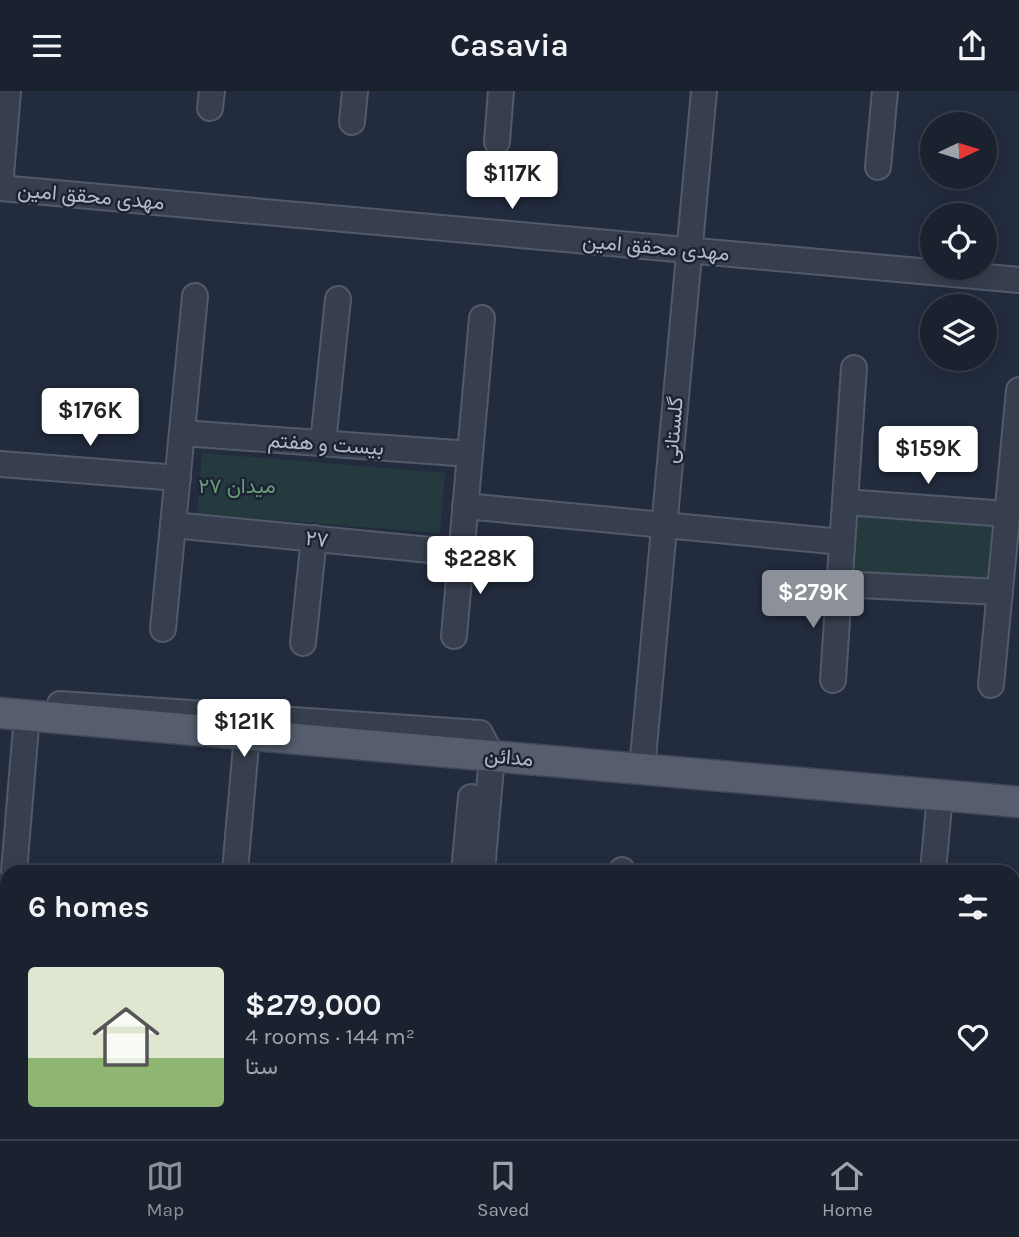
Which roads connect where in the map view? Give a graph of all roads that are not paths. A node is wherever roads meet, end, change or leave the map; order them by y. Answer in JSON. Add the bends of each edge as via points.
{"nodes":[{"id":1,"x":8,"y":91,"type":"edge"},
{"id":2,"x":355,"y":91,"type":"edge"},
{"id":3,"x":501,"y":91,"type":"edge"},
{"id":4,"x":704,"y":91,"type":"edge"},
{"id":5,"x":885,"y":91,"type":"edge"},
{"id":6,"x":352,"y":122,"type":"dead end"},
{"id":7,"x":497,"y":142,"type":"dead end"},
{"id":8,"x":878,"y":167,"type":"dead end"},
{"id":9,"x":0,"y":188,"type":"edge"},
{"id":10,"x":689,"y":250,"type":"junction"},
{"id":11,"x":1019,"y":280,"type":"edge"},
{"id":12,"x":195,"y":296,"type":"dead end"},
{"id":13,"x":338,"y":299,"type":"dead end"},
{"id":14,"x":482,"y":318,"type":"dead end"},
{"id":15,"x":854,"y":368,"type":"dead end"},
{"id":16,"x":1019,"y":390,"type":"edge"},
{"id":17,"x":182,"y":433,"type":"junction"},
{"id":18,"x":323,"y":443,"type":"junction"},
{"id":19,"x":470,"y":454,"type":"junction"},
{"id":20,"x":0,"y":464,"type":"edge"},
{"id":21,"x":177,"y":478,"type":"junction"},
{"id":22,"x":845,"y":502,"type":"junction"},
{"id":23,"x":466,"y":506,"type":"junction"},
{"id":24,"x":1007,"y":515,"type":"junction"},
{"id":25,"x":173,"y":525,"type":"junction"},
{"id":26,"x":664,"y":525,"type":"junction"},
{"id":27,"x":314,"y":538,"type":"junction"},
{"id":28,"x":842,"y":542,"type":"junction"},
{"id":29,"x":1012,"y":552,"type":"edge"},
{"id":30,"x":461,"y":553,"type":"junction"},
{"id":31,"x":839,"y":584,"type":"junction"},
{"id":32,"x":1000,"y":592,"type":"junction"},
{"id":33,"x":163,"y":629,"type":"dead end"},
{"id":34,"x":454,"y":636,"type":"dead end"},
{"id":35,"x":303,"y":642,"type":"dead end"},
{"id":36,"x":833,"y":680,"type":"dead end"},
{"id":37,"x":991,"y":685,"type":"dead end"},
{"id":38,"x":0,"y":699,"type":"edge"},
{"id":39,"x":14,"y":714,"type":"edge"},
{"id":40,"x":247,"y":734,"type":"junction"},
{"id":41,"x":483,"y":755,"type":"junction"},
{"id":42,"x":642,"y":769,"type":"junction"},
{"id":43,"x":940,"y":795,"type":"junction"},
{"id":44,"x":1019,"y":802,"type":"edge"},
{"id":45,"x":14,"y":865,"type":"edge"},
{"id":46,"x":236,"y":865,"type":"edge"},
{"id":47,"x":465,"y":865,"type":"edge"},
{"id":48,"x":482,"y":865,"type":"edge"},
{"id":49,"x":934,"y":865,"type":"edge"}],
"edges":[{"from":1,"to":9,"type":"street"},
{"from":2,"to":6,"type":"street"},
{"from":3,"to":7,"type":"street"},
{"from":4,"to":10,"type":"street","name":"گلستانی"},
{"from":5,"to":8,"type":"street"},
{"from":9,"to":10,"type":"street","name":"مهدی محقق امین"},
{"from":10,"to":11,"type":"street","name":"مهدی محقق امین"},
{"from":10,"to":26,"type":"street","name":"گلستانی"},
{"from":12,"to":17,"type":"street"},
{"from":13,"to":18,"type":"street"},
{"from":14,"to":19,"type":"street"},
{"from":15,"to":22,"type":"street"},
{"from":16,"to":24,"type":"street"},
{"from":17,"to":18,"type":"street","name":"بیست و هفتم"},
{"from":17,"to":21,"type":"street"},
{"from":18,"to":19,"type":"street","name":"بیست و هفتم"},
{"from":19,"to":23,"type":"street"},
{"from":20,"to":21,"type":"street"},
{"from":21,"to":25,"type":"street"},
{"from":22,"to":24,"type":"street"},
{"from":22,"to":28,"type":"street"},
{"from":23,"to":26,"type":"street"},
{"from":23,"to":30,"type":"street"},
{"from":24,"to":29,"type":"street"},
{"from":25,"to":27,"type":"street","name":"۲۷"},
{"from":25,"to":33,"type":"street"},
{"from":26,"to":28,"type":"street"},
{"from":26,"to":42,"type":"street","name":"گلستانی"},
{"from":27,"to":30,"type":"street","name":"۲۷"},
{"from":27,"to":35,"type":"street"},
{"from":28,"to":31,"type":"street"},
{"from":29,"to":32,"type":"street"},
{"from":30,"to":34,"type":"street"},
{"from":31,"to":32,"type":"street"},
{"from":31,"to":36,"type":"street"},
{"from":32,"to":37,"type":"street"},
{"from":38,"to":41,"type":"street","via":[[480,733]]},
{"from":39,"to":40,"type":"main road","name":"مدائن"},
{"from":39,"to":45,"type":"street"},
{"from":40,"to":41,"type":"main road","name":"مدائن"},
{"from":40,"to":46,"type":"street"},
{"from":41,"to":42,"type":"main road","name":"مدائن"},
{"from":41,"to":47,"type":"street"},
{"from":41,"to":48,"type":"street"},
{"from":42,"to":43,"type":"main road","name":"مدائن"},
{"from":43,"to":44,"type":"main road","name":"مدائن"},
{"from":43,"to":49,"type":"street"}]}
